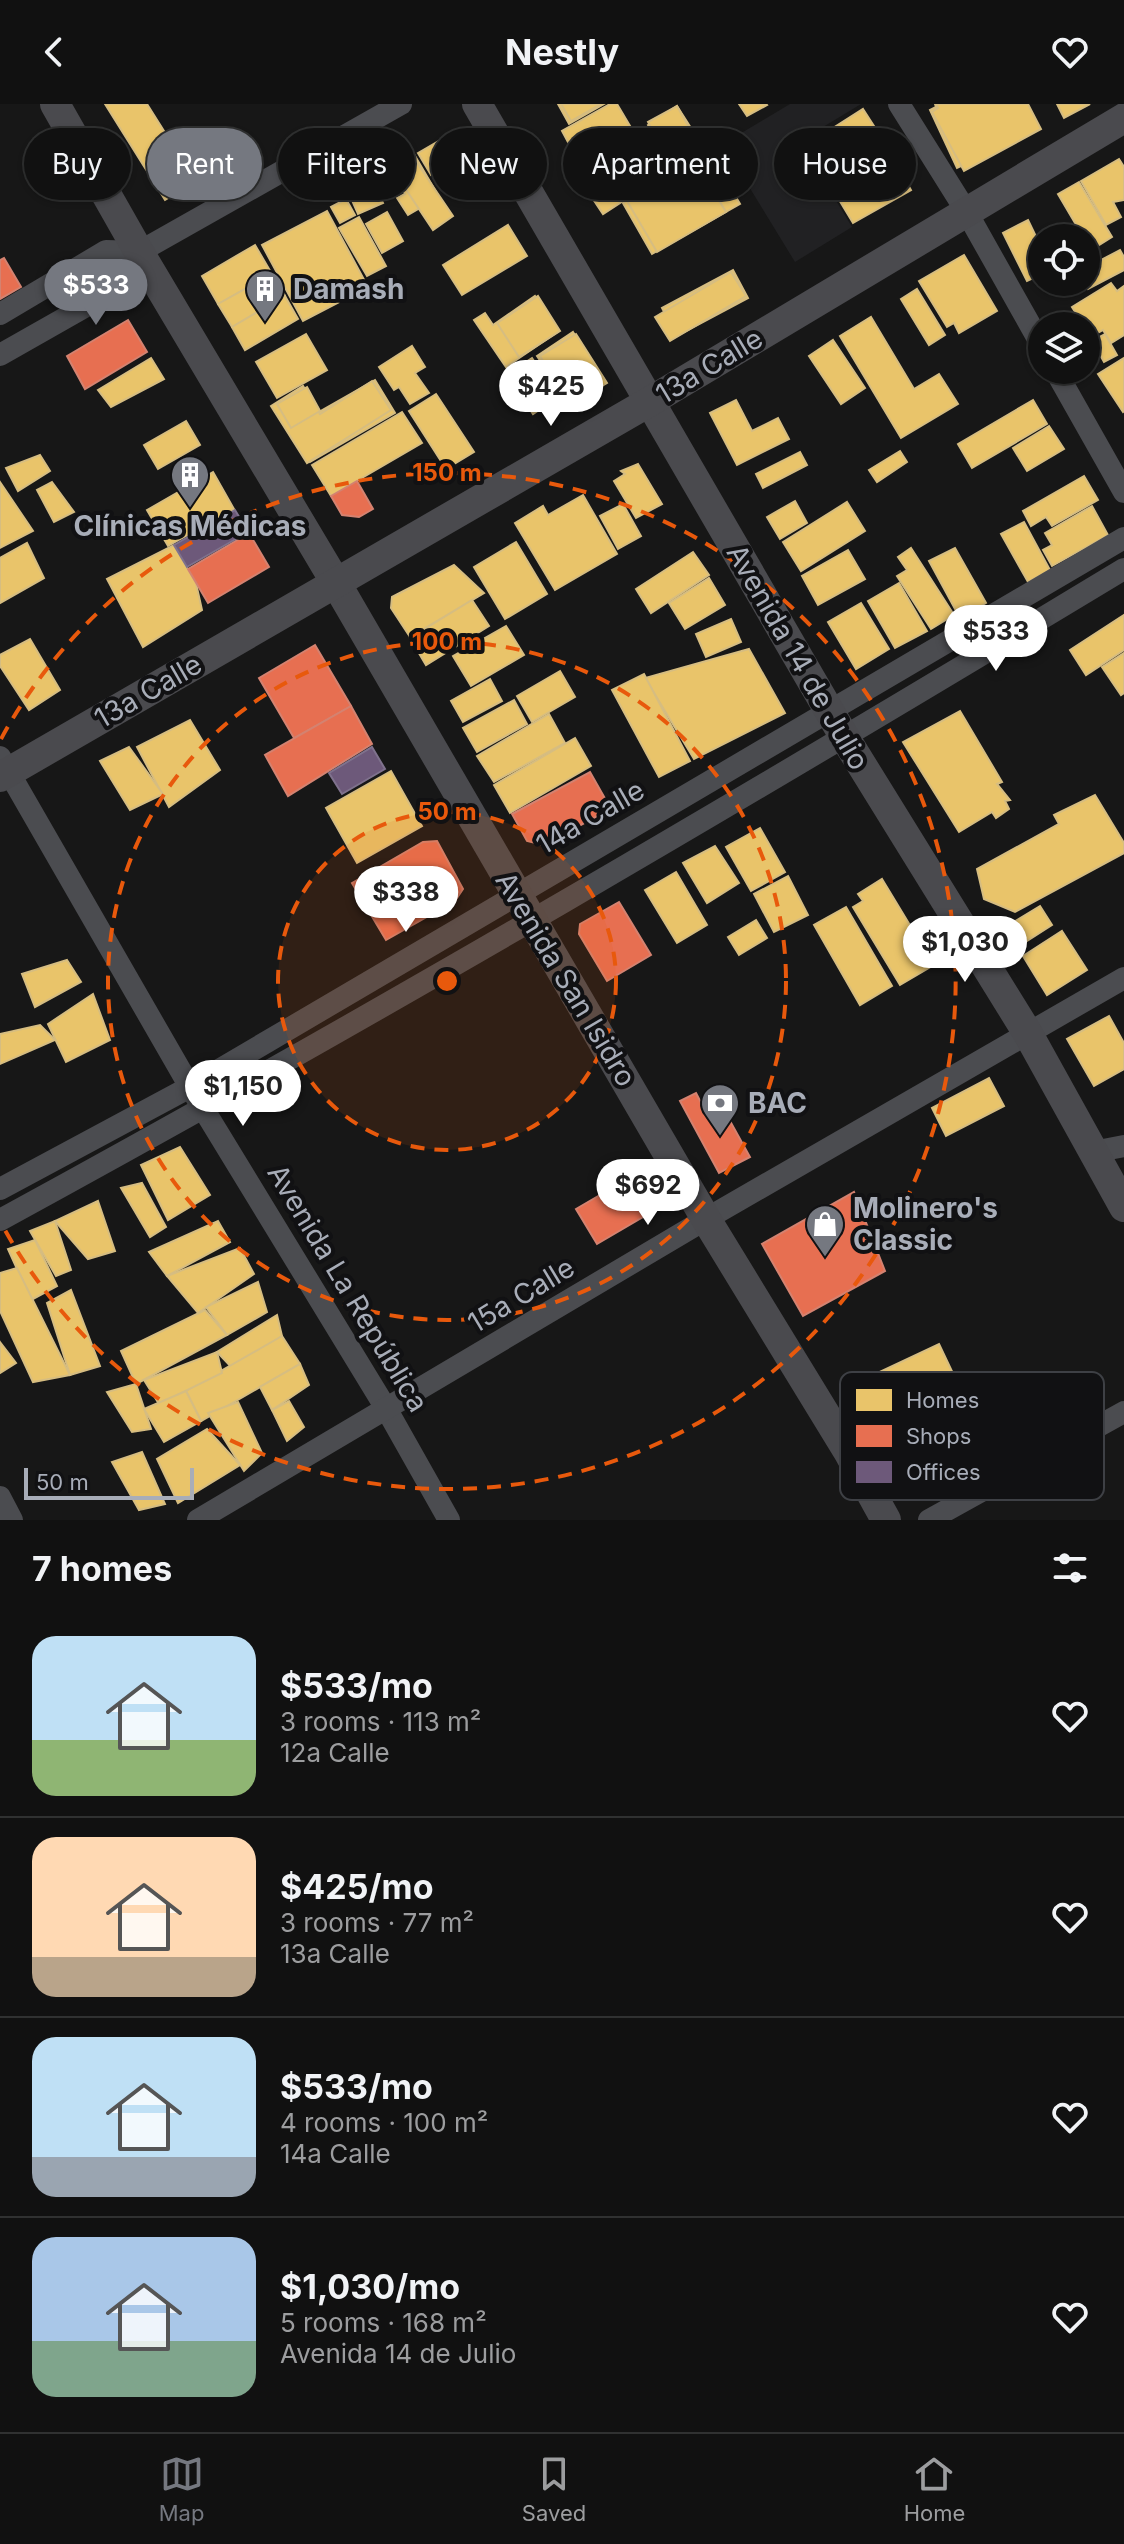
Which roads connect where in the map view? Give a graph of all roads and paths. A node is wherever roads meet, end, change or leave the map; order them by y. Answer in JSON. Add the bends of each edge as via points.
{"nodes":[{"id":1,"x":55,"y":104,"type":"edge"},
{"id":2,"x":401,"y":104,"type":"edge"},
{"id":3,"x":477,"y":104,"type":"edge"},
{"id":4,"x":899,"y":104,"type":"edge"},
{"id":5,"x":1124,"y":118,"type":"edge"},
{"id":6,"x":966,"y":211,"type":"junction"},
{"id":7,"x":139,"y":252,"type":"junction"},
{"id":8,"x":0,"y":314,"type":"edge"},
{"id":9,"x":1028,"y":321,"type":"edge"},
{"id":10,"x":0,"y":355,"type":"edge"},
{"id":11,"x":1063,"y":384,"type":"edge"},
{"id":12,"x":649,"y":402,"type":"junction"},
{"id":13,"x":1124,"y":492,"type":"edge"},
{"id":14,"x":1124,"y":538,"type":"edge"},
{"id":15,"x":1124,"y":569,"type":"edge"},
{"id":16,"x":336,"y":583,"type":"junction"},
{"id":17,"x":830,"y":711,"type":"junction"},
{"id":18,"x":845,"y":738,"type":"junction"},
{"id":19,"x":3,"y":768,"type":"edge"},
{"id":20,"x":523,"y":908,"type":"junction"},
{"id":21,"x":1124,"y":978,"type":"edge"},
{"id":22,"x":1027,"y":1032,"type":"junction"},
{"id":23,"x":190,"y":1087,"type":"junction"},
{"id":24,"x":204,"y":1109,"type":"junction"},
{"id":25,"x":1124,"y":1146,"type":"edge"},
{"id":26,"x":1093,"y":1152,"type":"junction"},
{"id":27,"x":0,"y":1189,"type":"edge"},
{"id":28,"x":1124,"y":1207,"type":"edge"},
{"id":29,"x":706,"y":1219,"type":"junction"},
{"id":30,"x":0,"y":1220,"type":"edge"},
{"id":31,"x":387,"y":1410,"type":"junction"},
{"id":32,"x":1124,"y":1412,"type":"edge"},
{"id":33,"x":1104,"y":1423,"type":"edge"},
{"id":34,"x":840,"y":1438,"type":"edge"},
{"id":35,"x":0,"y":1497,"type":"edge"},
{"id":36,"x":875,"y":1500,"type":"edge"},
{"id":37,"x":965,"y":1500,"type":"edge"},
{"id":38,"x":12,"y":1520,"type":"edge"},
{"id":39,"x":198,"y":1520,"type":"edge"},
{"id":40,"x":449,"y":1520,"type":"edge"},
{"id":41,"x":886,"y":1520,"type":"edge"},
{"id":42,"x":929,"y":1520,"type":"edge"}],
"edges":[{"from":1,"to":7,"type":"street","name":"Avenida San Isidro"},
{"from":2,"to":7,"type":"street"},
{"from":3,"to":12,"type":"street","name":"Avenida 14 de Julio"},
{"from":4,"to":6,"type":"street"},
{"from":5,"to":6,"type":"street","name":"13a Calle"},
{"from":6,"to":9,"type":"street"},
{"from":6,"to":12,"type":"street","name":"13a Calle"},
{"from":7,"to":8,"type":"street","via":[[106,251]]},
{"from":7,"to":10,"type":"street","via":[[125,284]]},
{"from":7,"to":16,"type":"street","name":"Avenida San Isidro"},
{"from":11,"to":13,"type":"street"},
{"from":12,"to":16,"type":"street","name":"13a Calle"},
{"from":12,"to":17,"type":"street","name":"Avenida 14 de Julio"},
{"from":14,"to":17,"type":"street","name":"14a Calle"},
{"from":15,"to":18,"type":"street","name":"14a Calle"},
{"from":16,"to":19,"type":"street","name":"13a Calle"},
{"from":16,"to":20,"type":"street","name":"Avenida San Isidro"},
{"from":17,"to":18,"type":"street","name":"Avenida 14 de Julio"},
{"from":17,"to":20,"type":"street","name":"14a Calle"},
{"from":18,"to":20,"type":"street","name":"14a Calle"},
{"from":18,"to":22,"type":"street","name":"Avenida 14 de Julio"},
{"from":19,"to":23,"type":"street","name":"Avenida La República"},
{"from":20,"to":23,"type":"street","name":"14a Calle"},
{"from":20,"to":24,"type":"street","name":"14a Calle"},
{"from":20,"to":29,"type":"street","name":"Avenida San Isidro"},
{"from":21,"to":22,"type":"street","name":"15a Calle"},
{"from":22,"to":26,"type":"street","name":"Avenida 14 de Julio"},
{"from":22,"to":29,"type":"street","name":"15a Calle"},
{"from":23,"to":24,"type":"street","name":"Avenida La República"},
{"from":23,"to":27,"type":"street","name":"14a Calle"},
{"from":24,"to":30,"type":"street","name":"14a Calle"},
{"from":24,"to":31,"type":"street","name":"Avenida La República"},
{"from":25,"to":26,"type":"street"},
{"from":26,"to":28,"type":"street","name":"Avenida 14 de Julio"},
{"from":29,"to":31,"type":"street","name":"15a Calle"},
{"from":29,"to":34,"type":"street","name":"Avenida San Isidro"},
{"from":31,"to":39,"type":"street","name":"15a Calle"},
{"from":31,"to":40,"type":"street","name":"Avenida La República"},
{"from":32,"to":33,"type":"street"},
{"from":35,"to":38,"type":"street"},
{"from":36,"to":41,"type":"street","name":"Avenida San Isidro"},
{"from":37,"to":42,"type":"street"}]}
